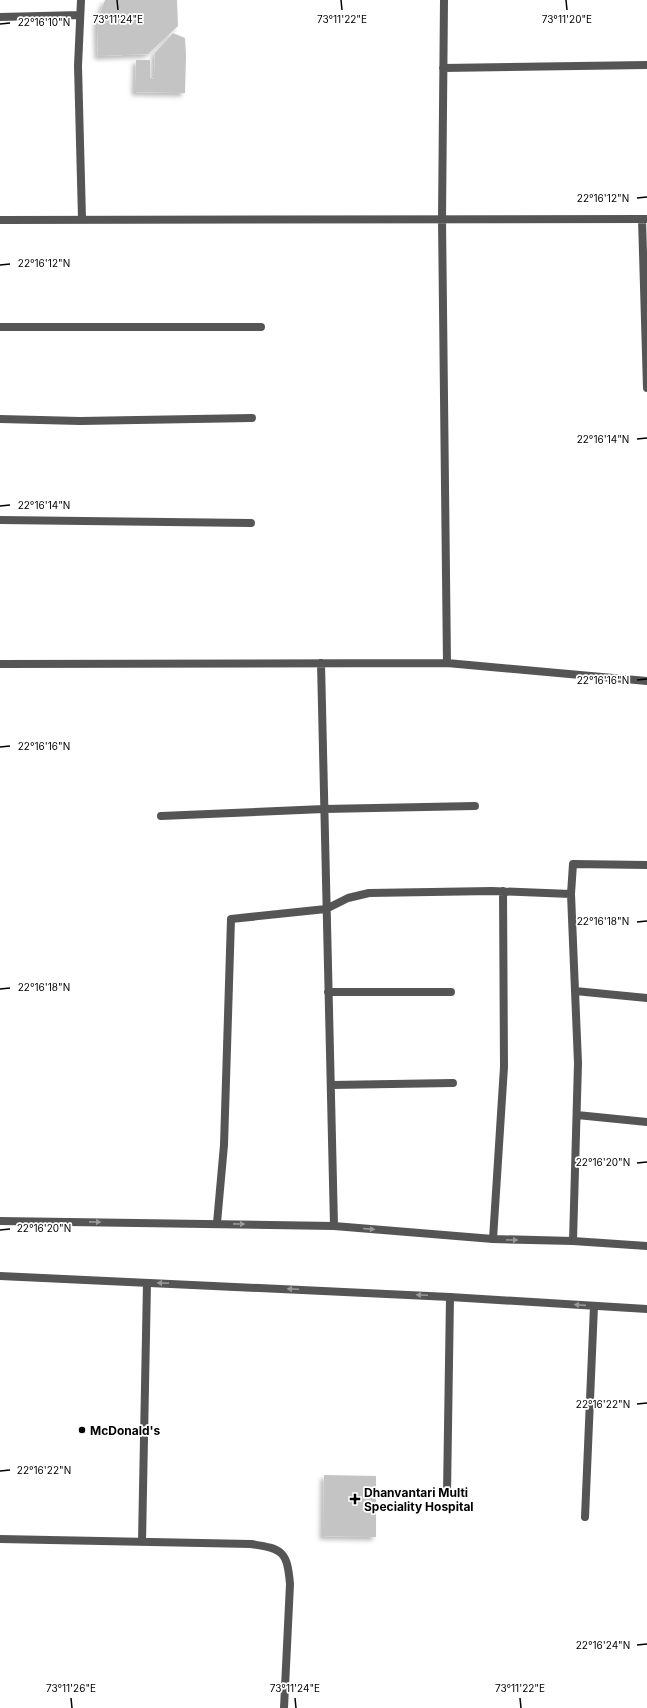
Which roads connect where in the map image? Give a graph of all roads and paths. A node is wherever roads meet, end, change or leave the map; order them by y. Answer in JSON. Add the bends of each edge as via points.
{"nodes":[{"id":1,"x":81,"y":0,"type":"edge"},
{"id":2,"x":444,"y":0,"type":"edge"},
{"id":3,"x":80,"y":15,"type":"junction"},
{"id":4,"x":0,"y":17,"type":"edge"},
{"id":5,"x":647,"y":65,"type":"edge"},
{"id":6,"x":443,"y":68,"type":"junction"},
{"id":7,"x":82,"y":219,"type":"junction"},
{"id":8,"x":442,"y":219,"type":"junction"},
{"id":9,"x":644,"y":219,"type":"edge"},
{"id":10,"x":0,"y":220,"type":"edge"},
{"id":11,"x":0,"y":327,"type":"edge"},
{"id":12,"x":261,"y":327,"type":"dead end"},
{"id":13,"x":647,"y":388,"type":"edge"},
{"id":14,"x":252,"y":418,"type":"dead end"},
{"id":15,"x":0,"y":419,"type":"edge"},
{"id":16,"x":0,"y":520,"type":"edge"},
{"id":17,"x":251,"y":523,"type":"dead end"},
{"id":18,"x":320,"y":663,"type":"junction"},
{"id":19,"x":447,"y":663,"type":"junction"},
{"id":20,"x":0,"y":664,"type":"edge"},
{"id":21,"x":647,"y":681,"type":"edge"},
{"id":22,"x":475,"y":806,"type":"dead end"},
{"id":23,"x":324,"y":809,"type":"junction"},
{"id":24,"x":161,"y":816,"type":"dead end"},
{"id":25,"x":647,"y":865,"type":"edge"},
{"id":26,"x":503,"y":891,"type":"junction"},
{"id":27,"x":571,"y":894,"type":"junction"},
{"id":28,"x":326,"y":908,"type":"junction"},
{"id":29,"x":575,"y":991,"type":"junction"},
{"id":30,"x":328,"y":992,"type":"junction"},
{"id":31,"x":451,"y":992,"type":"dead end"},
{"id":32,"x":647,"y":998,"type":"edge"},
{"id":33,"x":453,"y":1083,"type":"dead end"},
{"id":34,"x":331,"y":1085,"type":"junction"},
{"id":35,"x":577,"y":1115,"type":"junction"},
{"id":36,"x":647,"y":1122,"type":"edge"},
{"id":37,"x":0,"y":1220,"type":"edge"},
{"id":38,"x":217,"y":1224,"type":"junction"},
{"id":39,"x":334,"y":1226,"type":"junction"},
{"id":40,"x":493,"y":1239,"type":"junction"},
{"id":41,"x":573,"y":1241,"type":"junction"},
{"id":42,"x":647,"y":1246,"type":"edge"},
{"id":43,"x":0,"y":1276,"type":"edge"},
{"id":44,"x":147,"y":1282,"type":"junction"},
{"id":45,"x":450,"y":1297,"type":"junction"},
{"id":46,"x":594,"y":1306,"type":"junction"},
{"id":47,"x":647,"y":1309,"type":"edge"},
{"id":48,"x":447,"y":1493,"type":"dead end"},
{"id":49,"x":585,"y":1517,"type":"dead end"},
{"id":50,"x":0,"y":1539,"type":"edge"},
{"id":51,"x":142,"y":1542,"type":"junction"},
{"id":52,"x":284,"y":1708,"type":"edge"}],
"edges":[{"from":1,"to":3,"type":"street"},
{"from":2,"to":6,"type":"street"},
{"from":3,"to":4,"type":"street"},
{"from":3,"to":7,"type":"street","via":[[78,66]]},
{"from":5,"to":6,"type":"street"},
{"from":6,"to":8,"type":"street"},
{"from":7,"to":8,"type":"street"},
{"from":7,"to":10,"type":"street"},
{"from":8,"to":9,"type":"street"},
{"from":8,"to":19,"type":"street"},
{"from":9,"to":13,"type":"street"},
{"from":11,"to":12,"type":"street"},
{"from":14,"to":15,"type":"street","via":[[80,421]]},
{"from":16,"to":17,"type":"street"},
{"from":18,"to":19,"type":"street"},
{"from":18,"to":20,"type":"street"},
{"from":18,"to":23,"type":"street"},
{"from":19,"to":21,"type":"street"},
{"from":22,"to":23,"type":"street"},
{"from":23,"to":24,"type":"street"},
{"from":23,"to":28,"type":"street"},
{"from":25,"to":27,"type":"street","via":[[573,864]]},
{"from":26,"to":27,"type":"street"},
{"from":26,"to":28,"type":"street","via":[[369,893],[348,898]]},
{"from":26,"to":40,"type":"street","via":[[504,1067]]},
{"from":27,"to":29,"type":"street"},
{"from":28,"to":30,"type":"street"},
{"from":28,"to":38,"type":"street","via":[[231,919],[224,1145]]},
{"from":29,"to":32,"type":"street"},
{"from":29,"to":35,"type":"street"},
{"from":30,"to":31,"type":"street"},
{"from":30,"to":34,"type":"street"},
{"from":33,"to":34,"type":"street"},
{"from":34,"to":39,"type":"street"},
{"from":35,"to":36,"type":"street"},
{"from":35,"to":41,"type":"street"},
{"from":37,"to":38,"type":"street","one_way":true},
{"from":38,"to":39,"type":"street","one_way":true},
{"from":39,"to":40,"type":"street","one_way":true},
{"from":40,"to":41,"type":"street","one_way":true},
{"from":41,"to":42,"type":"street"},
{"from":43,"to":44,"type":"street"},
{"from":45,"to":44,"type":"street","one_way":true},
{"from":44,"to":51,"type":"street"},
{"from":46,"to":45,"type":"street","one_way":true},
{"from":45,"to":48,"type":"street"},
{"from":46,"to":47,"type":"street"},
{"from":46,"to":49,"type":"street"},
{"from":50,"to":51,"type":"street"},
{"from":51,"to":52,"type":"street","via":[[251,1544],[270,1547],[283,1553],[288,1564],[290,1584]]}]}
